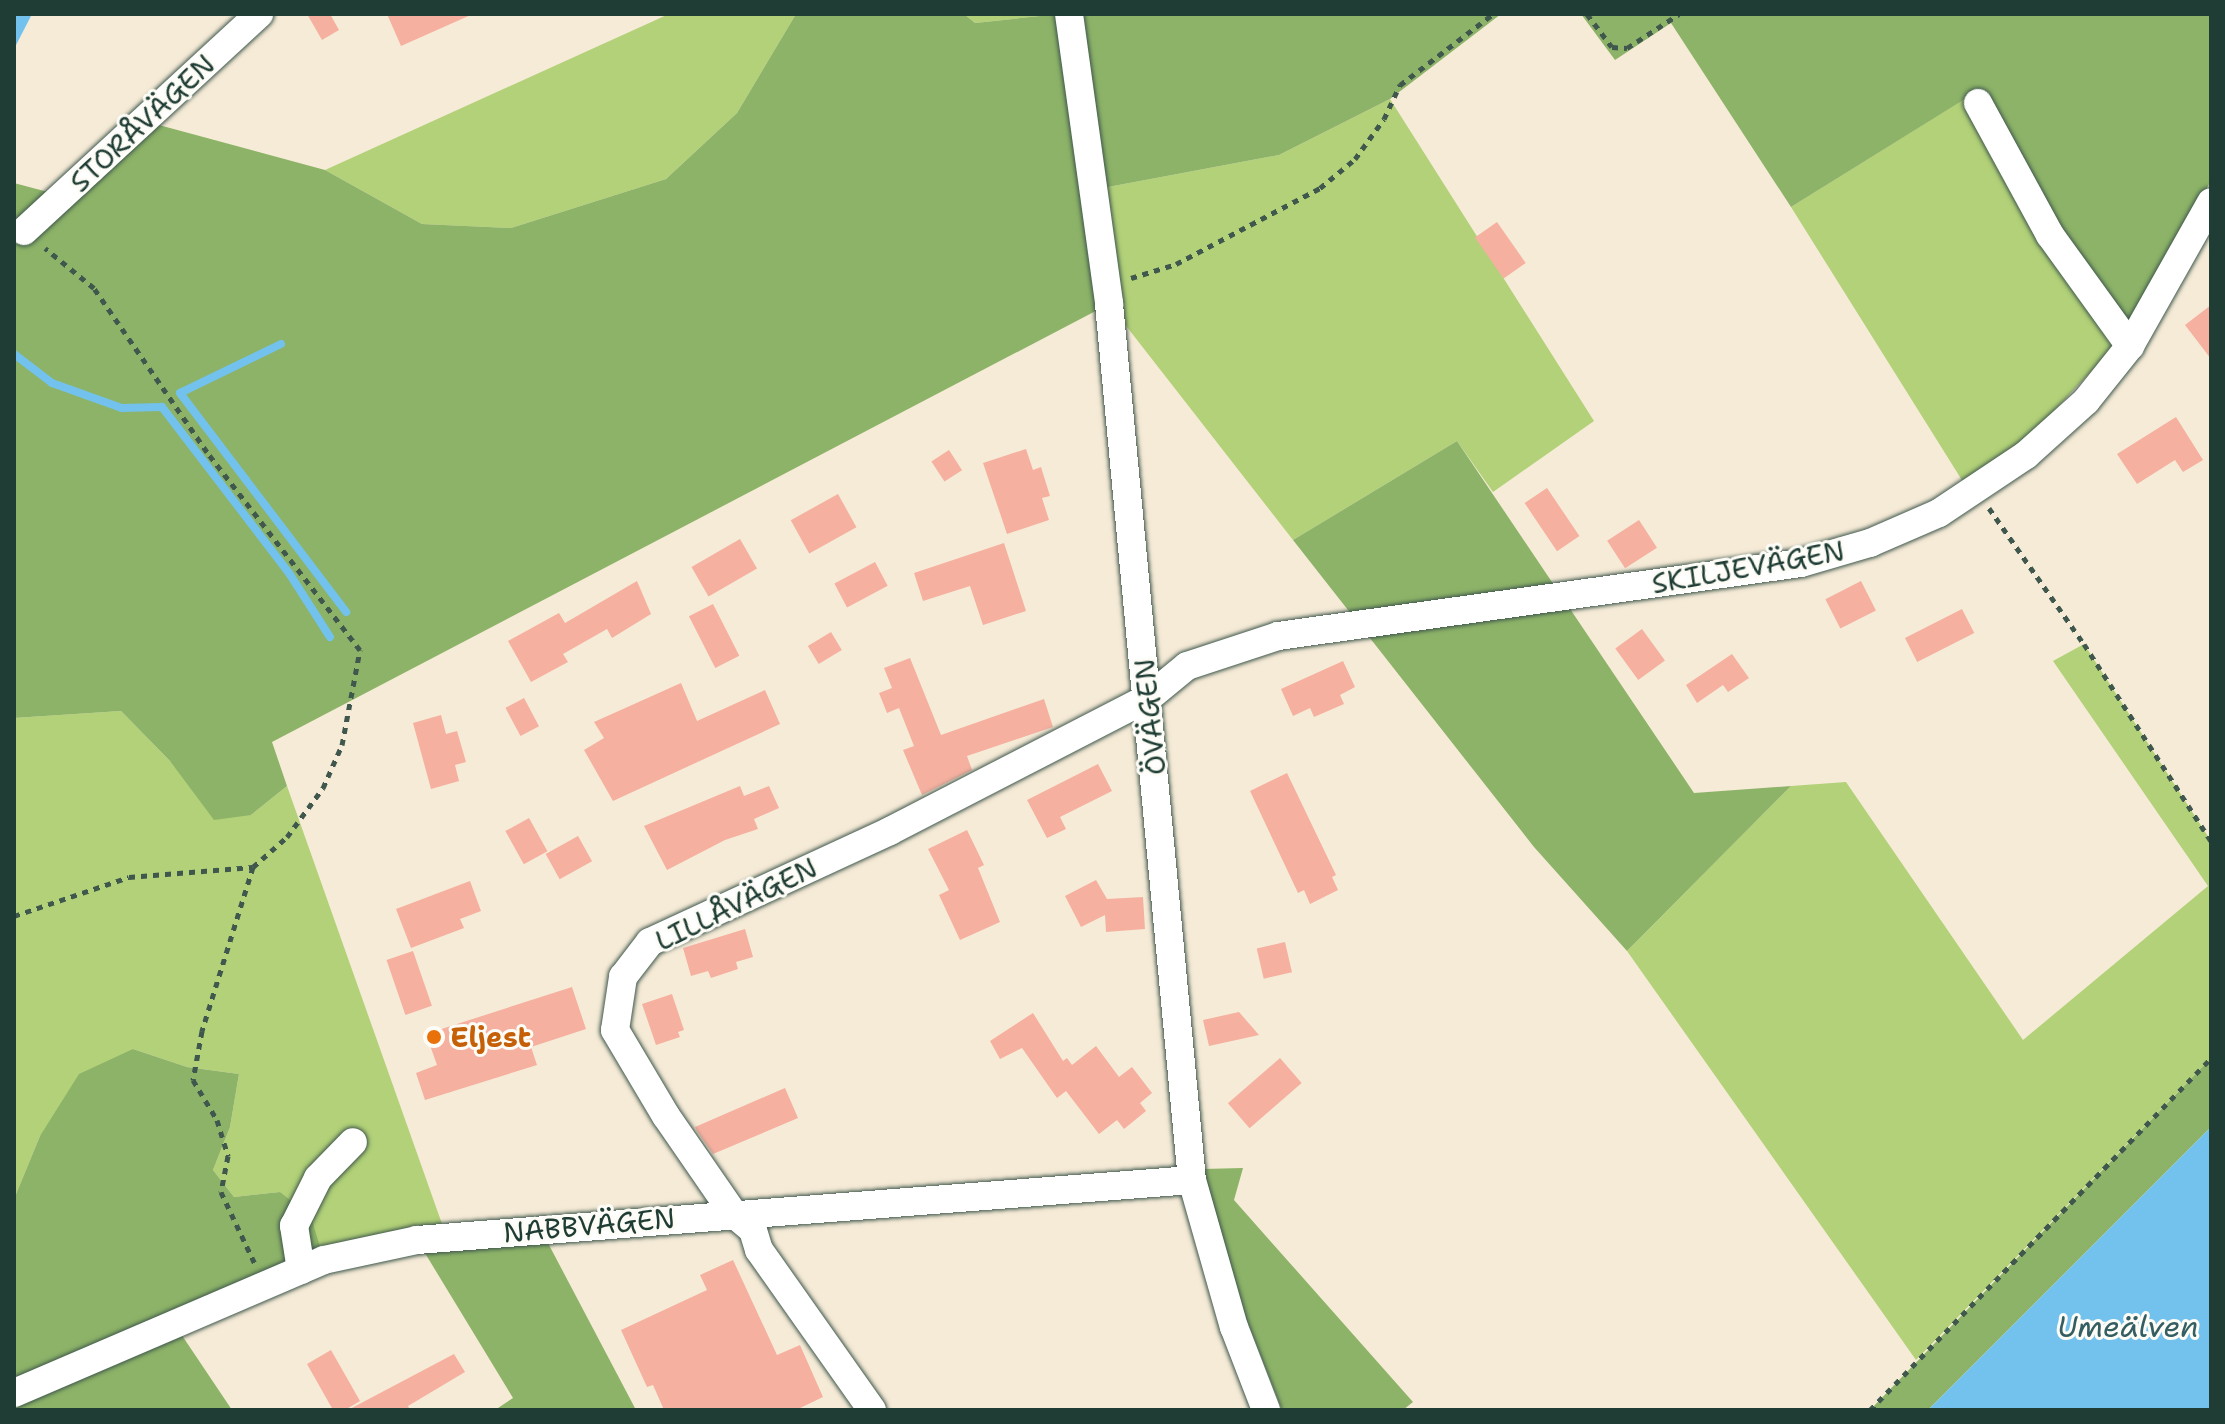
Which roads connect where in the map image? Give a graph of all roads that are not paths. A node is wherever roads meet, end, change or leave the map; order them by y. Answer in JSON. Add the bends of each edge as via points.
{"nodes":[{"id":1,"x":259,"y":14,"type":"edge"},
{"id":2,"x":1069,"y":14,"type":"edge"},
{"id":3,"x":1978,"y":103,"type":"dead end"},
{"id":4,"x":2211,"y":202,"type":"edge"},
{"id":5,"x":24,"y":231,"type":"road end"},
{"id":6,"x":2130,"y":346,"type":"junction"},
{"id":7,"x":1148,"y":698,"type":"junction"},
{"id":8,"x":353,"y":1142,"type":"dead end"},
{"id":9,"x":1192,"y":1180,"type":"junction"},
{"id":10,"x":733,"y":1213,"type":"junction"},
{"id":11,"x":301,"y":1270,"type":"junction"},
{"id":12,"x":14,"y":1393,"type":"edge"},
{"id":13,"x":872,"y":1410,"type":"edge"},
{"id":14,"x":1266,"y":1410,"type":"edge"}],
"edges":[{"from":1,"to":5,"type":"street","name":"STORÅVÄGEN"},
{"from":2,"to":7,"type":"street","name":"ÖVÄGEN","via":[[1107,285]]},
{"from":3,"to":6,"type":"street","via":[[2050,235]]},
{"from":4,"to":6,"type":"street","name":"SKILJEVÄGEN"},
{"from":6,"to":7,"type":"street","name":"SKILJEVÄGEN","via":[[2086,401],[1977,491],[1870,543],[1801,563],[1278,636],[1187,666]]},
{"from":7,"to":9,"type":"street","name":"ÖVÄGEN"},
{"from":7,"to":10,"type":"street","name":"LILLÅVÄGEN","via":[[890,831],[650,942],[623,977],[615,1030]]},
{"from":8,"to":11,"type":"street","via":[[318,1178],[294,1226]]},
{"from":9,"to":10,"type":"street","name":"NABBVÄGEN"},
{"from":9,"to":14,"type":"street","name":"ÖVÄGEN","via":[[1234,1327]]},
{"from":10,"to":11,"type":"street","name":"NABBVÄGEN","via":[[417,1240]]},
{"from":10,"to":13,"type":"street","name":"LILLÅVÄGEN","via":[[753,1230],[759,1250]]},
{"from":11,"to":12,"type":"street","name":"NABBVÄGEN"}]}
